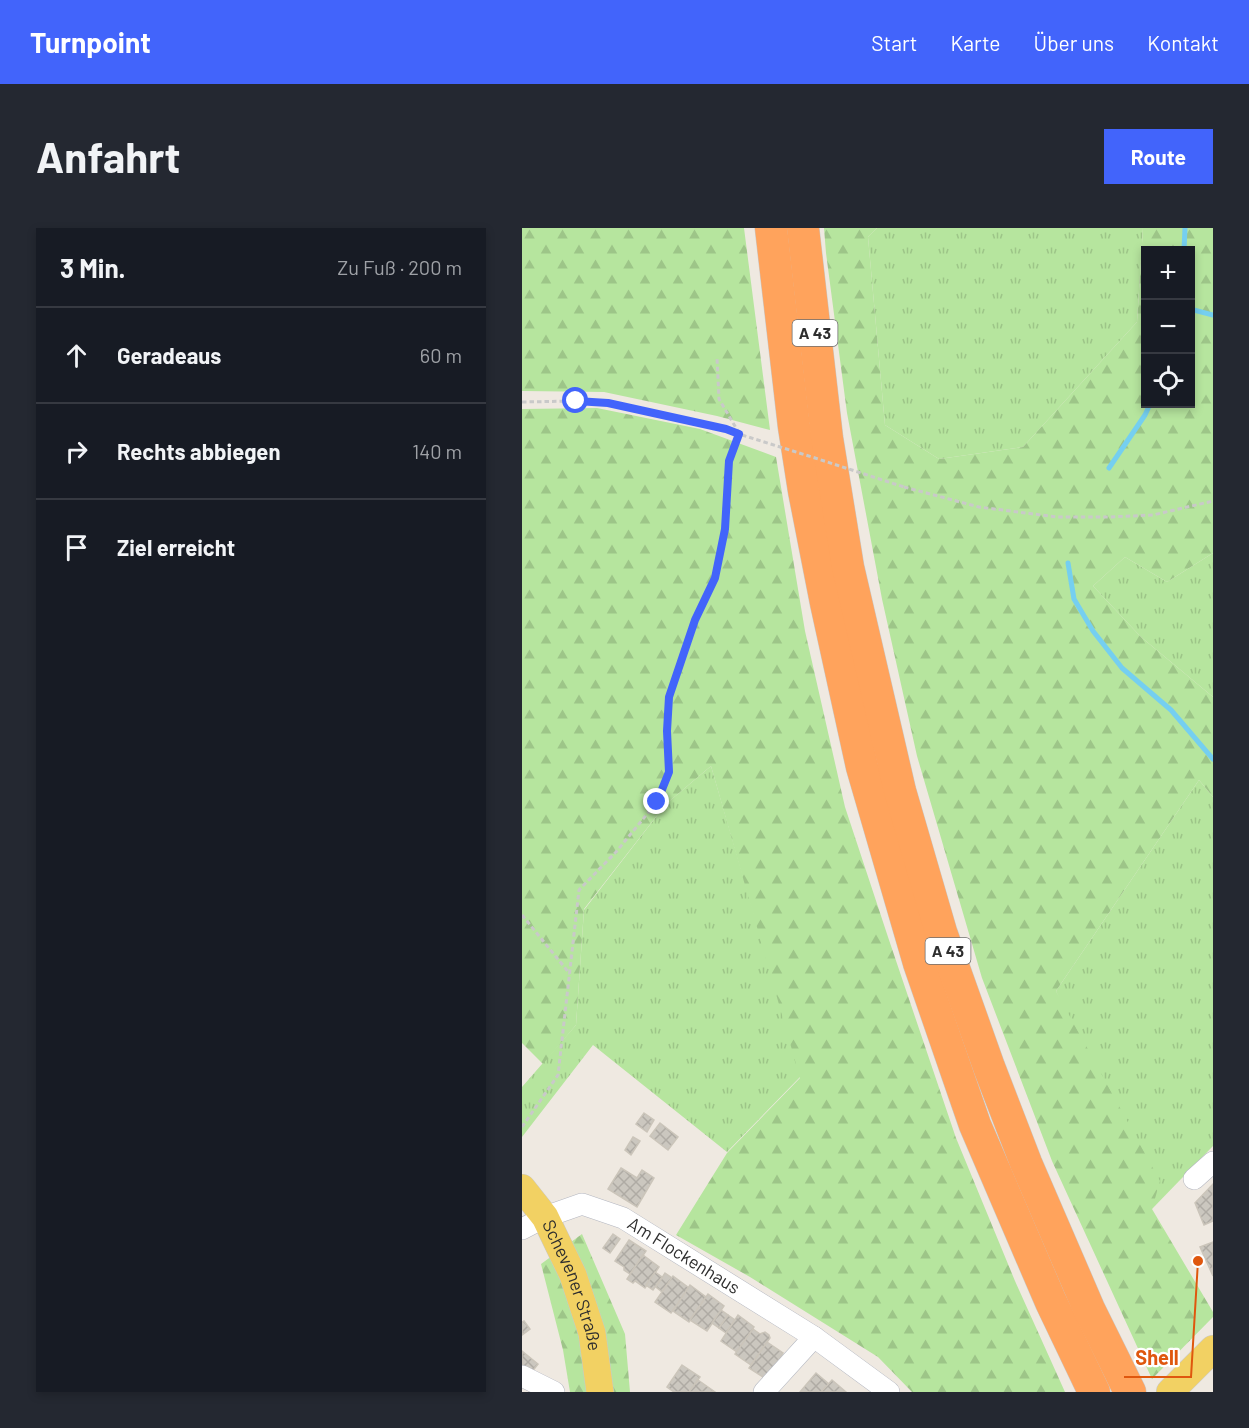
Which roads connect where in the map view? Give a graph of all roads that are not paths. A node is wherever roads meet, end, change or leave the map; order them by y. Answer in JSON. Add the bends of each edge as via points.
{"nodes":[{"id":1,"x":771,"y":228,"type":"edge"},
{"id":2,"x":803,"y":228,"type":"edge"},
{"id":3,"x":1213,"y":1162,"type":"edge"},
{"id":4,"x":1194,"y":1179,"type":"dead end"},
{"id":5,"x":522,"y":1188,"type":"edge"},
{"id":6,"x":533,"y":1223,"type":"edge"},
{"id":7,"x":814,"y":1337,"type":"junction"},
{"id":8,"x":1210,"y":1351,"type":"edge"},
{"id":9,"x":522,"y":1376,"type":"edge"},
{"id":10,"x":554,"y":1392,"type":"edge"},
{"id":11,"x":600,"y":1392,"type":"edge"},
{"id":12,"x":764,"y":1392,"type":"edge"},
{"id":13,"x":889,"y":1392,"type":"edge"},
{"id":14,"x":1094,"y":1392,"type":"edge"},
{"id":15,"x":1130,"y":1392,"type":"edge"},
{"id":16,"x":1170,"y":1392,"type":"edge"}],
"edges":[{"from":1,"to":14,"type":"highway","number":"A 43","via":[[802,480],[862,767],[919,963],[975,1125]]},
{"from":2,"to":15,"type":"highway","number":"A 43","via":[[834,488],[848,567],[900,791],[941,932],[1013,1131]]},
{"from":3,"to":4,"type":"street"},
{"from":5,"to":6,"type":"main road","name":"Schevener Straße"},
{"from":6,"to":7,"type":"street","name":"Am Flockenhaus","via":[[582,1204],[623,1218]]},
{"from":6,"to":11,"type":"main road","name":"Schevener Straße","via":[[573,1275],[592,1333]]},
{"from":7,"to":12,"type":"street"},
{"from":7,"to":13,"type":"street","name":"Am Flockenhaus"},
{"from":8,"to":16,"type":"main road"},
{"from":9,"to":10,"type":"street"}]}
